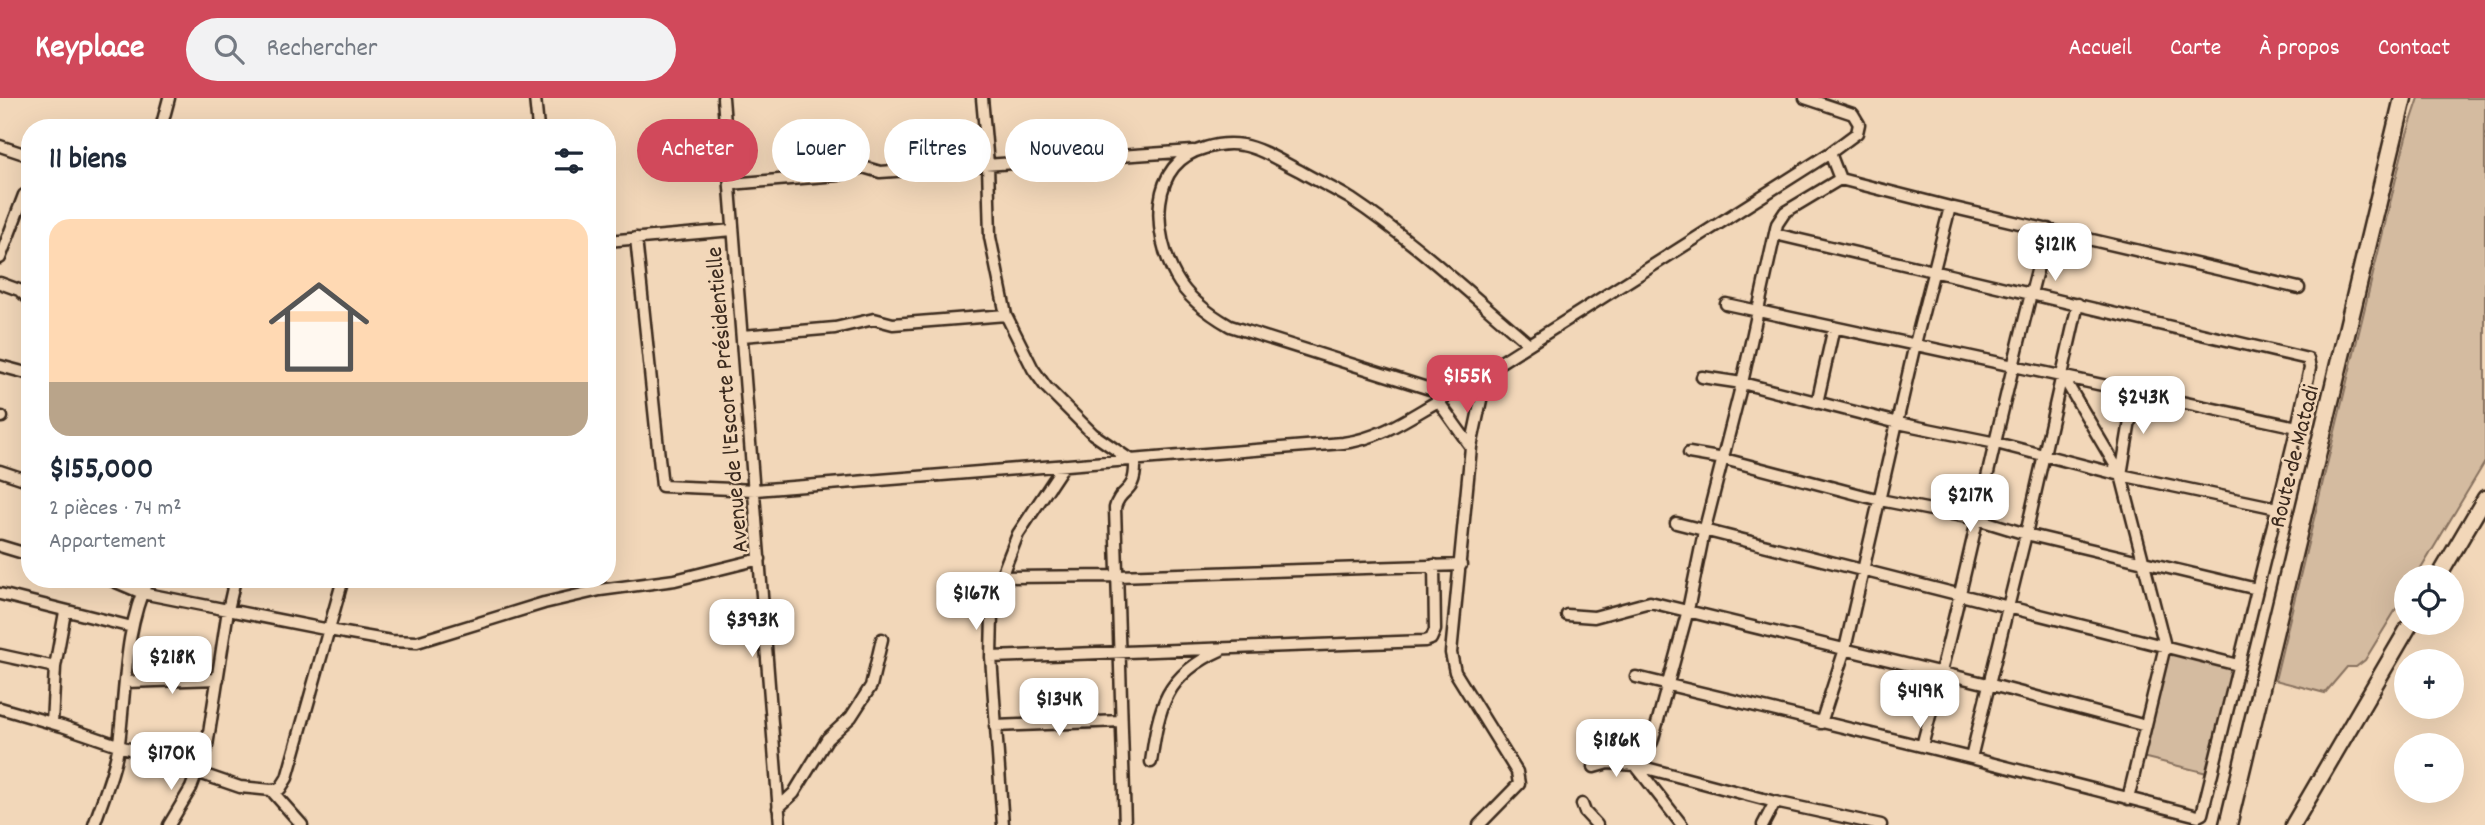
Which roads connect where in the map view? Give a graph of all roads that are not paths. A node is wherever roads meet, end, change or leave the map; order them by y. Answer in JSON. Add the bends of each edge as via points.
{"nodes":[{"id":1,"x":169,"y":98,"type":"edge"},
{"id":2,"x":535,"y":98,"type":"edge"},
{"id":3,"x":723,"y":98,"type":"edge"},
{"id":4,"x":982,"y":98,"type":"edge"},
{"id":5,"x":1805,"y":98,"type":"edge"},
{"id":6,"x":2403,"y":98,"type":"edge"},
{"id":7,"x":163,"y":119,"type":"edge"},
{"id":8,"x":537,"y":119,"type":"edge"},
{"id":9,"x":984,"y":119,"type":"edge"},
{"id":10,"x":0,"y":146,"type":"edge"},
{"id":11,"x":1194,"y":151,"type":"junction"},
{"id":12,"x":1830,"y":152,"type":"junction"},
{"id":13,"x":21,"y":153,"type":"edge"},
{"id":14,"x":991,"y":164,"type":"edge"},
{"id":15,"x":884,"y":172,"type":"edge"},
{"id":16,"x":1840,"y":179,"type":"junction"},
{"id":17,"x":989,"y":182,"type":"edge"},
{"id":18,"x":730,"y":184,"type":"junction"},
{"id":19,"x":21,"y":201,"type":"edge"},
{"id":20,"x":1950,"y":207,"type":"junction"},
{"id":21,"x":2048,"y":229,"type":"junction"},
{"id":22,"x":733,"y":230,"type":"junction"},
{"id":23,"x":4,"y":234,"type":"edge"},
{"id":24,"x":1775,"y":234,"type":"junction"},
{"id":25,"x":636,"y":238,"type":"junction"},
{"id":26,"x":616,"y":240,"type":"edge"},
{"id":27,"x":0,"y":258,"type":"edge"},
{"id":28,"x":1934,"y":270,"type":"junction"},
{"id":29,"x":0,"y":283,"type":"edge"},
{"id":30,"x":2299,"y":288,"type":"dead end"},
{"id":31,"x":21,"y":292,"type":"edge"},
{"id":32,"x":2031,"y":293,"type":"junction"},
{"id":33,"x":1726,"y":304,"type":"dead end"},
{"id":34,"x":2078,"y":304,"type":"junction"},
{"id":35,"x":1759,"y":310,"type":"junction"},
{"id":36,"x":1006,"y":315,"type":"junction"},
{"id":37,"x":1834,"y":327,"type":"junction"},
{"id":38,"x":742,"y":336,"type":"junction"},
{"id":39,"x":1528,"y":343,"type":"junction"},
{"id":40,"x":1915,"y":344,"type":"junction"},
{"id":41,"x":2012,"y":365,"type":"junction"},
{"id":42,"x":0,"y":366,"type":"edge"},
{"id":43,"x":21,"y":372,"type":"edge"},
{"id":44,"x":1487,"y":372,"type":"junction"},
{"id":45,"x":2062,"y":375,"type":"junction"},
{"id":46,"x":1702,"y":377,"type":"dead end"},
{"id":47,"x":1742,"y":383,"type":"junction"},
{"id":48,"x":2135,"y":391,"type":"junction"},
{"id":49,"x":1448,"y":395,"type":"junction"},
{"id":50,"x":1438,"y":401,"type":"junction"},
{"id":51,"x":1816,"y":403,"type":"junction"},
{"id":52,"x":1898,"y":423,"type":"junction"},
{"id":53,"x":2297,"y":427,"type":"junction"},
{"id":54,"x":1996,"y":443,"type":"junction"},
{"id":55,"x":1471,"y":447,"type":"junction"},
{"id":56,"x":1689,"y":453,"type":"dead end"},
{"id":57,"x":2044,"y":455,"type":"junction"},
{"id":58,"x":1724,"y":459,"type":"junction"},
{"id":59,"x":1133,"y":460,"type":"junction"},
{"id":60,"x":1064,"y":465,"type":"junction"},
{"id":61,"x":0,"y":471,"type":"edge"},
{"id":62,"x":2121,"y":475,"type":"junction"},
{"id":63,"x":21,"y":478,"type":"edge"},
{"id":64,"x":755,"y":490,"type":"junction"},
{"id":65,"x":2485,"y":498,"type":"edge"},
{"id":66,"x":1880,"y":500,"type":"junction"},
{"id":67,"x":2277,"y":508,"type":"junction"},
{"id":68,"x":1977,"y":519,"type":"junction"},
{"id":69,"x":1676,"y":523,"type":"dead end"},
{"id":70,"x":1704,"y":532,"type":"junction"},
{"id":71,"x":2026,"y":534,"type":"junction"},
{"id":72,"x":0,"y":546,"type":"edge"},
{"id":73,"x":21,"y":552,"type":"edge"},
{"id":74,"x":760,"y":559,"type":"junction"},
{"id":75,"x":2144,"y":563,"type":"junction"},
{"id":76,"x":1434,"y":565,"type":"junction"},
{"id":77,"x":1461,"y":565,"type":"junction"},
{"id":78,"x":2446,"y":565,"type":"edge"},
{"id":79,"x":1863,"y":572,"type":"junction"},
{"id":80,"x":1117,"y":576,"type":"junction"},
{"id":81,"x":1001,"y":577,"type":"junction"},
{"id":82,"x":130,"y":588,"type":"edge"},
{"id":83,"x":144,"y":588,"type":"edge"},
{"id":84,"x":233,"y":588,"type":"edge"},
{"id":85,"x":341,"y":588,"type":"edge"},
{"id":86,"x":615,"y":588,"type":"edge"},
{"id":87,"x":616,"y":588,"type":"edge"},
{"id":88,"x":2256,"y":589,"type":"junction"},
{"id":89,"x":142,"y":593,"type":"junction"},
{"id":90,"x":0,"y":594,"type":"edge"},
{"id":91,"x":1960,"y":594,"type":"junction"},
{"id":92,"x":2008,"y":607,"type":"junction"},
{"id":93,"x":228,"y":610,"type":"junction"},
{"id":94,"x":1688,"y":610,"type":"junction"},
{"id":95,"x":65,"y":612,"type":"junction"},
{"id":96,"x":1567,"y":615,"type":"dead end"},
{"id":97,"x":132,"y":627,"type":"junction"},
{"id":98,"x":329,"y":630,"type":"junction"},
{"id":99,"x":2404,"y":635,"type":"edge"},
{"id":100,"x":882,"y":639,"type":"dead end"},
{"id":101,"x":2165,"y":646,"type":"junction"},
{"id":102,"x":1228,"y":647,"type":"junction"},
{"id":103,"x":1845,"y":649,"type":"junction"},
{"id":104,"x":1119,"y":651,"type":"junction"},
{"id":105,"x":0,"y":655,"type":"edge"},
{"id":106,"x":991,"y":657,"type":"junction"},
{"id":107,"x":2238,"y":665,"type":"junction"},
{"id":108,"x":55,"y":667,"type":"junction"},
{"id":109,"x":1942,"y":673,"type":"junction"},
{"id":110,"x":1636,"y":677,"type":"dead end"},
{"id":111,"x":218,"y":679,"type":"junction"},
{"id":112,"x":125,"y":682,"type":"junction"},
{"id":113,"x":1988,"y":684,"type":"junction"},
{"id":114,"x":1667,"y":685,"type":"junction"},
{"id":115,"x":0,"y":708,"type":"edge"},
{"id":116,"x":1121,"y":721,"type":"junction"},
{"id":117,"x":52,"y":723,"type":"junction"},
{"id":118,"x":1821,"y":723,"type":"junction"},
{"id":119,"x":995,"y":726,"type":"junction"},
{"id":120,"x":2146,"y":726,"type":"junction"},
{"id":121,"x":1652,"y":742,"type":"dead end"},
{"id":122,"x":118,"y":745,"type":"junction"},
{"id":123,"x":1923,"y":746,"type":"junction"},
{"id":124,"x":1971,"y":758,"type":"junction"},
{"id":125,"x":1152,"y":762,"type":"dead end"},
{"id":126,"x":1635,"y":765,"type":"junction"},
{"id":127,"x":1594,"y":767,"type":"dead end"},
{"id":128,"x":198,"y":772,"type":"junction"},
{"id":129,"x":271,"y":790,"type":"junction"},
{"id":130,"x":2128,"y":799,"type":"junction"},
{"id":131,"x":1775,"y":802,"type":"junction"},
{"id":132,"x":1583,"y":804,"type":"dead end"},
{"id":133,"x":778,"y":808,"type":"junction"},
{"id":134,"x":94,"y":825,"type":"edge"},
{"id":135,"x":169,"y":825,"type":"edge"},
{"id":136,"x":302,"y":825,"type":"edge"},
{"id":137,"x":780,"y":825,"type":"edge"},
{"id":138,"x":1003,"y":825,"type":"edge"},
{"id":139,"x":1125,"y":825,"type":"edge"},
{"id":140,"x":1479,"y":825,"type":"edge"},
{"id":141,"x":1597,"y":825,"type":"edge"},
{"id":142,"x":1682,"y":825,"type":"edge"},
{"id":143,"x":1763,"y":825,"type":"edge"},
{"id":144,"x":1881,"y":825,"type":"edge"},
{"id":145,"x":2228,"y":825,"type":"edge"},
{"id":146,"x":2293,"y":825,"type":"edge"}],
"edges":[{"from":1,"to":7,"type":"street"},
{"from":2,"to":8,"type":"street"},
{"from":3,"to":18,"type":"street","name":"Avenue de l'Escorte Présidentielle"},
{"from":4,"to":9,"type":"street"},
{"from":5,"to":12,"type":"street","via":[[1853,114],[1859,124],[1857,133]]},
{"from":6,"to":145,"type":"main road","name":"Route de Matadi"},
{"from":10,"to":13,"type":"street"},
{"from":11,"to":14,"type":"street"},
{"from":11,"to":39,"type":"street","via":[[1222,143],[1243,145],[1349,198]]},
{"from":11,"to":49,"type":"street","via":[[1172,167],[1161,189],[1159,220],[1164,248],[1188,294],[1230,326]]},
{"from":12,"to":16,"type":"street"},
{"from":12,"to":39,"type":"street"},
{"from":15,"to":18,"type":"street","via":[[863,167],[838,175]]},
{"from":16,"to":20,"type":"street"},
{"from":16,"to":24,"type":"street","via":[[1785,212]]},
{"from":17,"to":36,"type":"street","via":[[993,258]]},
{"from":18,"to":22,"type":"street","name":"Avenue de l'Escorte Présidentielle"},
{"from":19,"to":23,"type":"street"},
{"from":20,"to":21,"type":"street"},
{"from":20,"to":28,"type":"street"},
{"from":21,"to":30,"type":"street"},
{"from":21,"to":32,"type":"street"},
{"from":22,"to":25,"type":"street"},
{"from":22,"to":38,"type":"street","name":"Avenue de l'Escorte Présidentielle"},
{"from":23,"to":27,"type":"street"},
{"from":24,"to":28,"type":"street"},
{"from":24,"to":35,"type":"street"},
{"from":25,"to":26,"type":"street"},
{"from":25,"to":64,"type":"street","via":[[662,486]]},
{"from":28,"to":32,"type":"street"},
{"from":28,"to":40,"type":"street"},
{"from":29,"to":31,"type":"street"},
{"from":32,"to":34,"type":"street"},
{"from":32,"to":41,"type":"street"},
{"from":33,"to":35,"type":"street"},
{"from":34,"to":45,"type":"street"},
{"from":34,"to":53,"type":"street","via":[[2308,359]]},
{"from":35,"to":37,"type":"street"},
{"from":35,"to":47,"type":"street"},
{"from":36,"to":38,"type":"street","via":[[893,324],[874,319],[843,327]]},
{"from":36,"to":59,"type":"street","via":[[1046,387],[1093,434]]},
{"from":37,"to":40,"type":"street"},
{"from":37,"to":51,"type":"street"},
{"from":38,"to":64,"type":"street","name":"Avenue de l'Escorte Présidentielle"},
{"from":39,"to":44,"type":"street"},
{"from":40,"to":41,"type":"street"},
{"from":40,"to":52,"type":"street"},
{"from":41,"to":45,"type":"street"},
{"from":41,"to":54,"type":"street"},
{"from":42,"to":43,"type":"street"},
{"from":44,"to":49,"type":"street"},
{"from":44,"to":55,"type":"street"},
{"from":45,"to":48,"type":"street"},
{"from":45,"to":57,"type":"street"},
{"from":45,"to":62,"type":"street"},
{"from":46,"to":47,"type":"street"},
{"from":47,"to":51,"type":"street"},
{"from":47,"to":58,"type":"street"},
{"from":48,"to":53,"type":"street"},
{"from":48,"to":62,"type":"street"},
{"from":49,"to":50,"type":"street"},
{"from":50,"to":55,"type":"street"},
{"from":50,"to":59,"type":"street","via":[[1364,440]]},
{"from":51,"to":52,"type":"street"},
{"from":52,"to":54,"type":"street"},
{"from":52,"to":66,"type":"street"},
{"from":53,"to":67,"type":"street"},
{"from":54,"to":57,"type":"street"},
{"from":54,"to":68,"type":"street"},
{"from":55,"to":77,"type":"street"},
{"from":56,"to":58,"type":"street"},
{"from":57,"to":62,"type":"street"},
{"from":57,"to":71,"type":"street"},
{"from":58,"to":66,"type":"street"},
{"from":58,"to":70,"type":"street"},
{"from":59,"to":60,"type":"street"},
{"from":59,"to":80,"type":"street","via":[[1133,483],[1115,508]]},
{"from":60,"to":64,"type":"street"},
{"from":60,"to":81,"type":"street","via":[[1021,527]]},
{"from":61,"to":63,"type":"street"},
{"from":62,"to":67,"type":"street"},
{"from":62,"to":75,"type":"street"},
{"from":64,"to":74,"type":"street","name":"Avenue de l'Escorte Présidentielle"},
{"from":65,"to":78,"type":"street"},
{"from":66,"to":68,"type":"street"},
{"from":66,"to":79,"type":"street"},
{"from":67,"to":88,"type":"street"},
{"from":68,"to":71,"type":"street"},
{"from":68,"to":91,"type":"street"},
{"from":69,"to":70,"type":"street"},
{"from":70,"to":79,"type":"street"},
{"from":70,"to":94,"type":"street"},
{"from":71,"to":75,"type":"street"},
{"from":71,"to":92,"type":"street"},
{"from":72,"to":73,"type":"street"},
{"from":74,"to":87,"type":"street","via":[[675,580]]},
{"from":74,"to":133,"type":"street","name":"Avenue de l'Escorte Présidentielle"},
{"from":75,"to":88,"type":"street"},
{"from":75,"to":101,"type":"street"},
{"from":76,"to":77,"type":"street"},
{"from":76,"to":80,"type":"street"},
{"from":76,"to":102,"type":"street","via":[[1435,630],[1431,639]]},
{"from":77,"to":140,"type":"street","via":[[1452,663],[1519,777],[1517,788]]},
{"from":79,"to":91,"type":"street"},
{"from":79,"to":103,"type":"street"},
{"from":80,"to":81,"type":"street"},
{"from":80,"to":104,"type":"street"},
{"from":81,"to":106,"type":"street","via":[[991,625]]},
{"from":82,"to":89,"type":"street"},
{"from":83,"to":89,"type":"street"},
{"from":84,"to":93,"type":"street"},
{"from":85,"to":98,"type":"street"},
{"from":86,"to":98,"type":"street","via":[[544,603],[417,642]]},
{"from":88,"to":107,"type":"street"},
{"from":89,"to":93,"type":"street"},
{"from":89,"to":97,"type":"street"},
{"from":90,"to":95,"type":"street"},
{"from":91,"to":92,"type":"street"},
{"from":91,"to":109,"type":"street"},
{"from":92,"to":101,"type":"street"},
{"from":92,"to":113,"type":"street"},
{"from":93,"to":98,"type":"street"},
{"from":93,"to":111,"type":"street"},
{"from":94,"to":96,"type":"street","via":[[1650,602],[1594,617]]},
{"from":94,"to":103,"type":"street"},
{"from":94,"to":114,"type":"street"},
{"from":95,"to":97,"type":"street"},
{"from":95,"to":108,"type":"street"},
{"from":97,"to":112,"type":"street"},
{"from":98,"to":129,"type":"street","via":[[287,778],[280,789]]},
{"from":99,"to":146,"type":"street"},
{"from":100,"to":133,"type":"street","via":[[871,686],[851,717],[827,739],[794,793]]},
{"from":101,"to":107,"type":"street"},
{"from":101,"to":120,"type":"street"},
{"from":102,"to":104,"type":"street"},
{"from":102,"to":125,"type":"street","via":[[1198,663],[1174,685],[1158,714]]},
{"from":103,"to":109,"type":"street"},
{"from":103,"to":118,"type":"street"},
{"from":104,"to":106,"type":"street"},
{"from":104,"to":116,"type":"street"},
{"from":105,"to":108,"type":"street"},
{"from":106,"to":119,"type":"street"},
{"from":107,"to":130,"type":"street","via":[[2202,815]]},
{"from":108,"to":117,"type":"street"},
{"from":109,"to":113,"type":"street"},
{"from":109,"to":123,"type":"street"},
{"from":110,"to":114,"type":"street"},
{"from":111,"to":112,"type":"street"},
{"from":111,"to":128,"type":"street","via":[[207,747]]},
{"from":112,"to":122,"type":"street"},
{"from":113,"to":120,"type":"street"},
{"from":113,"to":124,"type":"street"},
{"from":114,"to":118,"type":"street"},
{"from":114,"to":121,"type":"street"},
{"from":115,"to":117,"type":"street"},
{"from":116,"to":119,"type":"street"},
{"from":116,"to":139,"type":"street"},
{"from":117,"to":122,"type":"street"},
{"from":118,"to":123,"type":"street"},
{"from":119,"to":138,"type":"street"},
{"from":120,"to":130,"type":"street"},
{"from":122,"to":128,"type":"street"},
{"from":122,"to":134,"type":"street"},
{"from":123,"to":124,"type":"street"},
{"from":124,"to":130,"type":"street"},
{"from":126,"to":127,"type":"street"},
{"from":126,"to":131,"type":"street"},
{"from":126,"to":142,"type":"street"},
{"from":128,"to":129,"type":"street","via":[[240,786]]},
{"from":128,"to":135,"type":"street"},
{"from":129,"to":136,"type":"street"},
{"from":131,"to":143,"type":"street"},
{"from":131,"to":144,"type":"street"},
{"from":132,"to":141,"type":"street"},
{"from":133,"to":137,"type":"street","name":"Avenue de l'Escorte Présidentielle"}]}
